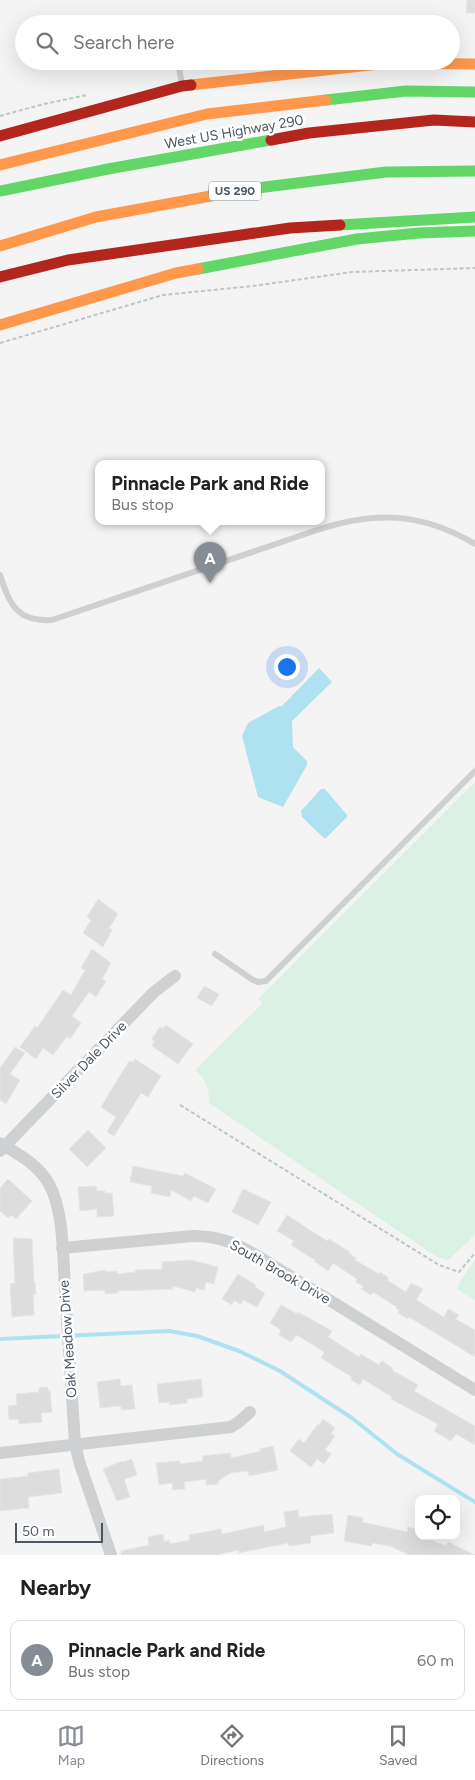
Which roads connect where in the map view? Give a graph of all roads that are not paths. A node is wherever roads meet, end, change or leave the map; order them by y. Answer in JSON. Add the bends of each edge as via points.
{"nodes":[{"id":1,"x":460,"y":64,"type":"edge"},
{"id":2,"x":475,"y":64,"type":"edge"},
{"id":3,"x":179,"y":70,"type":"edge"},
{"id":4,"x":325,"y":70,"type":"edge"},
{"id":5,"x":182,"y":86,"type":"junction"},
{"id":6,"x":475,"y":92,"type":"edge"},
{"id":7,"x":475,"y":122,"type":"edge"},
{"id":8,"x":0,"y":136,"type":"edge"},
{"id":9,"x":0,"y":165,"type":"edge"},
{"id":10,"x":475,"y":171,"type":"edge"},
{"id":11,"x":0,"y":191,"type":"edge"},
{"id":12,"x":475,"y":217,"type":"edge"},
{"id":13,"x":475,"y":231,"type":"edge"},
{"id":14,"x":0,"y":246,"type":"edge"},
{"id":15,"x":0,"y":277,"type":"edge"},
{"id":16,"x":0,"y":326,"type":"edge"},
{"id":17,"x":475,"y":544,"type":"edge"},
{"id":18,"x":0,"y":575,"type":"edge"},
{"id":19,"x":475,"y":771,"type":"edge"},
{"id":20,"x":216,"y":954,"type":"dead end"},
{"id":21,"x":175,"y":976,"type":"dead end"},
{"id":22,"x":2,"y":1147,"type":"edge"},
{"id":23,"x":62,"y":1248,"type":"junction"},
{"id":24,"x":475,"y":1390,"type":"edge"},
{"id":25,"x":250,"y":1412,"type":"dead end"},
{"id":26,"x":75,"y":1443,"type":"junction"},
{"id":27,"x":0,"y":1453,"type":"edge"},
{"id":28,"x":110,"y":1555,"type":"edge"}],
"edges":[{"from":1,"to":2,"type":"main road"},
{"from":3,"to":5,"type":"lane"},
{"from":4,"to":5,"type":"main road"},
{"from":5,"to":8,"type":"main road"},
{"from":6,"to":9,"type":"main road","via":[[406,91],[207,114]]},
{"from":7,"to":11,"type":"main road","name":"West US Highway 290","via":[[434,120],[309,133]]},
{"from":10,"to":14,"type":"main road","number":"US 290","via":[[386,172],[232,191],[96,217]]},
{"from":12,"to":15,"type":"main road","via":[[290,228],[68,260]]},
{"from":13,"to":16,"type":"main road","via":[[357,239],[176,273]]},
{"from":17,"to":18,"type":"lane","via":[[442,527],[416,520],[356,519],[52,620],[32,619],[15,609]]},
{"from":19,"to":20,"type":"lane","via":[[266,981],[254,980]]},
{"from":21,"to":22,"type":"street","name":"Silver Dale Drive","via":[[154,992]]},
{"from":22,"to":23,"type":"street","name":"Oak Meadow Drive","via":[[32,1164],[49,1184],[58,1210]]},
{"from":23,"to":24,"type":"street","name":"South Brook Drive","via":[[193,1236],[223,1239],[261,1258]]},
{"from":23,"to":26,"type":"street","name":"Oak Meadow Drive"},
{"from":25,"to":26,"type":"street","via":[[231,1427]]},
{"from":26,"to":27,"type":"street"},
{"from":26,"to":28,"type":"street","name":"Oak Meadow Drive"}]}
